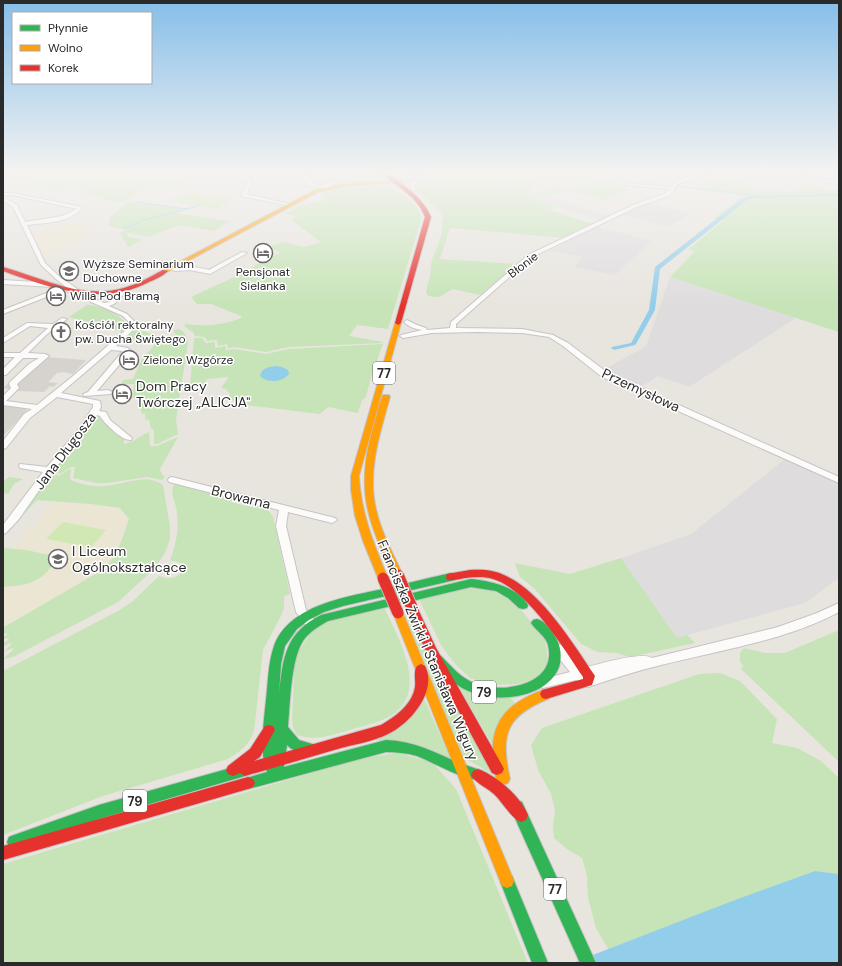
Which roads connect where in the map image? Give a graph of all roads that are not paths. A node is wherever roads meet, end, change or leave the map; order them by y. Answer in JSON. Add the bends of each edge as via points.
{"nodes":[{"id":1,"x":21,"y":217,"type":"edge"},
{"id":2,"x":60,"y":217,"type":"edge"},
{"id":3,"x":266,"y":217,"type":"edge"},
{"id":4,"x":427,"y":217,"type":"edge"},
{"id":5,"x":434,"y":217,"type":"edge"},
{"id":6,"x":612,"y":217,"type":"edge"},
{"id":7,"x":24,"y":224,"type":"junction"},
{"id":8,"x":244,"y":253,"type":"dead end"},
{"id":9,"x":171,"y":268,"type":"junction"},
{"id":10,"x":3,"y":269,"type":"edge"},
{"id":11,"x":3,"y":282,"type":"edge"},
{"id":12,"x":60,"y":286,"type":"junction"},
{"id":13,"x":124,"y":291,"type":"junction"},
{"id":14,"x":103,"y":305,"type":"junction"},
{"id":15,"x":3,"y":312,"type":"edge"},
{"id":16,"x":64,"y":318,"type":"dead end"},
{"id":17,"x":407,"y":322,"type":"junction"},
{"id":18,"x":54,"y":326,"type":"junction"},
{"id":19,"x":453,"y":330,"type":"junction"},
{"id":20,"x":440,"y":331,"type":"junction"},
{"id":21,"x":403,"y":336,"type":"junction"},
{"id":22,"x":3,"y":340,"type":"edge"},
{"id":23,"x":109,"y":348,"type":"junction"},
{"id":24,"x":3,"y":355,"type":"edge"},
{"id":25,"x":21,"y":356,"type":"junction"},
{"id":26,"x":3,"y":373,"type":"edge"},
{"id":27,"x":108,"y":392,"type":"dead end"},
{"id":28,"x":90,"y":394,"type":"junction"},
{"id":29,"x":59,"y":395,"type":"junction"},
{"id":30,"x":3,"y":402,"type":"edge"},
{"id":31,"x":38,"y":407,"type":"junction"},
{"id":32,"x":94,"y":412,"type":"junction"},
{"id":33,"x":128,"y":438,"type":"dead end"},
{"id":34,"x":3,"y":446,"type":"edge"},
{"id":35,"x":23,"y":466,"type":"dead end"},
{"id":36,"x":49,"y":470,"type":"junction"},
{"id":37,"x":172,"y":480,"type":"dead end"},
{"id":38,"x":839,"y":480,"type":"edge"},
{"id":39,"x":284,"y":508,"type":"junction"},
{"id":40,"x":332,"y":520,"type":"dead end"},
{"id":41,"x":3,"y":531,"type":"edge"},
{"id":42,"x":839,"y":606,"type":"edge"},
{"id":43,"x":309,"y":621,"type":"junction"},
{"id":44,"x":554,"y":644,"type":"junction"},
{"id":45,"x":437,"y":659,"type":"junction"},
{"id":46,"x":420,"y":669,"type":"junction"},
{"id":47,"x":584,"y":676,"type":"junction"},
{"id":48,"x":540,"y":684,"type":"junction"},
{"id":49,"x":270,"y":728,"type":"junction"},
{"id":50,"x":283,"y":730,"type":"junction"},
{"id":51,"x":318,"y":750,"type":"junction"},
{"id":52,"x":442,"y":760,"type":"junction"},
{"id":53,"x":275,"y":762,"type":"junction"},
{"id":54,"x":461,"y":770,"type":"junction"},
{"id":55,"x":275,"y":774,"type":"junction"},
{"id":56,"x":222,"y":777,"type":"junction"},
{"id":57,"x":503,"y":779,"type":"junction"},
{"id":58,"x":471,"y":793,"type":"junction"},
{"id":59,"x":521,"y":815,"type":"junction"},
{"id":60,"x":3,"y":846,"type":"edge"},
{"id":61,"x":3,"y":853,"type":"edge"},
{"id":62,"x":540,"y":963,"type":"edge"},
{"id":63,"x":588,"y":963,"type":"edge"}],
"edges":[{"from":1,"to":7,"type":"street"},
{"from":2,"to":7,"type":"street"},
{"from":3,"to":9,"type":"main road"},
{"from":4,"to":46,"type":"main road","name":"Franciszka Żwirki i Stanisława Wigury","number":"77","bridge":true,"via":[[355,477],[358,513],[365,535]]},
{"from":5,"to":17,"type":"main road","name":"Franciszka Żwirki i Stanisława Wigury","number":"77"},
{"from":6,"to":19,"type":"street","name":"Błonie","via":[[530,256],[453,323]]},
{"from":7,"to":12,"type":"street","via":[[43,264]]},
{"from":8,"to":9,"type":"street","via":[[210,272]]},
{"from":9,"to":13,"type":"main road"},
{"from":10,"to":12,"type":"main road"},
{"from":11,"to":12,"type":"street"},
{"from":12,"to":13,"type":"main road","via":[[106,294]]},
{"from":12,"to":14,"type":"street"},
{"from":12,"to":15,"type":"street"},
{"from":13,"to":14,"type":"street","via":[[112,303]]},
{"from":14,"to":23,"type":"street","via":[[125,315],[133,323],[131,329]]},
{"from":16,"to":18,"type":"street"},
{"from":17,"to":20,"type":"street","via":[[417,328]]},
{"from":17,"to":21,"type":"main road","name":"Franciszka Żwirki i Stanisława Wigury","number":"77"},
{"from":18,"to":22,"type":"street","via":[[29,324]]},
{"from":18,"to":25,"type":"street"},
{"from":19,"to":20,"type":"street","name":"Przemysłowa"},
{"from":19,"to":38,"type":"street","name":"Przemysłowa","via":[[521,330],[549,335],[605,375]]},
{"from":20,"to":21,"type":"street"},
{"from":21,"to":45,"type":"main road","name":"Franciszka Żwirki i Stanisława Wigury","number":"77","bridge":true,"via":[[371,453],[367,482],[373,516]]},
{"from":23,"to":28,"type":"street","via":[[127,351]]},
{"from":23,"to":29,"type":"street"},
{"from":24,"to":25,"type":"street"},
{"from":25,"to":26,"type":"street"},
{"from":25,"to":30,"type":"street","via":[[45,356],[13,384],[15,388]]},
{"from":27,"to":28,"type":"street"},
{"from":28,"to":29,"type":"street"},
{"from":29,"to":31,"type":"street"},
{"from":29,"to":32,"type":"street","name":"Jana Długosza","via":[[95,402],[97,405]]},
{"from":30,"to":31,"type":"street"},
{"from":31,"to":34,"type":"street","via":[[16,428]]},
{"from":32,"to":33,"type":"street","via":[[103,414],[107,421]]},
{"from":32,"to":36,"type":"street","name":"Jana Długosza","via":[[85,427]]},
{"from":35,"to":36,"type":"street"},
{"from":36,"to":41,"type":"street","name":"Jana Długosza","via":[[19,514]]},
{"from":37,"to":39,"type":"street","name":"Browarna"},
{"from":39,"to":40,"type":"street"},
{"from":39,"to":43,"type":"street","name":"Browarna","via":[[281,526],[301,612]]},
{"from":42,"to":47,"type":"street","via":[[778,631],[714,648]]},
{"from":43,"to":44,"type":"main road","via":[[471,583],[488,584],[503,589],[516,598]]},
{"from":43,"to":47,"type":"main road","via":[[320,609],[342,602],[447,576],[467,573],[488,574],[511,582],[525,594],[568,645]]},
{"from":43,"to":49,"type":"main road","via":[[293,626],[280,645],[275,664]]},
{"from":43,"to":50,"type":"main road","via":[[291,656]]},
{"from":44,"to":47,"type":"street"},
{"from":44,"to":48,"type":"main road","via":[[554,664]]},
{"from":45,"to":48,"type":"main road","number":"79","via":[[462,682],[483,692],[511,693]]},
{"from":45,"to":57,"type":"main road","name":"Franciszka Żwirki i Stanisława Wigury","number":"77"},
{"from":46,"to":51,"type":"main road","number":"79","via":[[421,689],[410,710],[399,721],[379,733]]},
{"from":46,"to":54,"type":"main road","name":"Franciszka Żwirki i Stanisława Wigury","number":"77"},
{"from":47,"to":48,"type":"street"},
{"from":47,"to":57,"type":"main road","via":[[520,705],[511,714],[504,724],[499,742],[498,754]]},
{"from":49,"to":53,"type":"main road"},
{"from":49,"to":56,"type":"main road","via":[[255,754]]},
{"from":50,"to":51,"type":"main road","via":[[293,745]]},
{"from":50,"to":53,"type":"main road"},
{"from":51,"to":53,"type":"main road","number":"79"},
{"from":52,"to":54,"type":"main road"},
{"from":52,"to":55,"type":"main road","via":[[415,748],[386,746]]},
{"from":52,"to":58,"type":"main road","via":[[454,770]]},
{"from":53,"to":55,"type":"main road"},
{"from":53,"to":56,"type":"main road","number":"79"},
{"from":54,"to":58,"type":"main road","number":"77"},
{"from":54,"to":59,"type":"main road","name":"Franciszka Żwirki i Stanisława Wigury","number":"77","via":[[483,778],[497,788]]},
{"from":55,"to":61,"type":"main road","number":"79"},
{"from":56,"to":60,"type":"main road","number":"79","via":[[99,812]]},
{"from":57,"to":59,"type":"main road","name":"Franciszka Żwirki i Stanisława Wigury","number":"77"},
{"from":58,"to":62,"type":"main road","number":"77"},
{"from":59,"to":63,"type":"main road","number":"77"}]}
